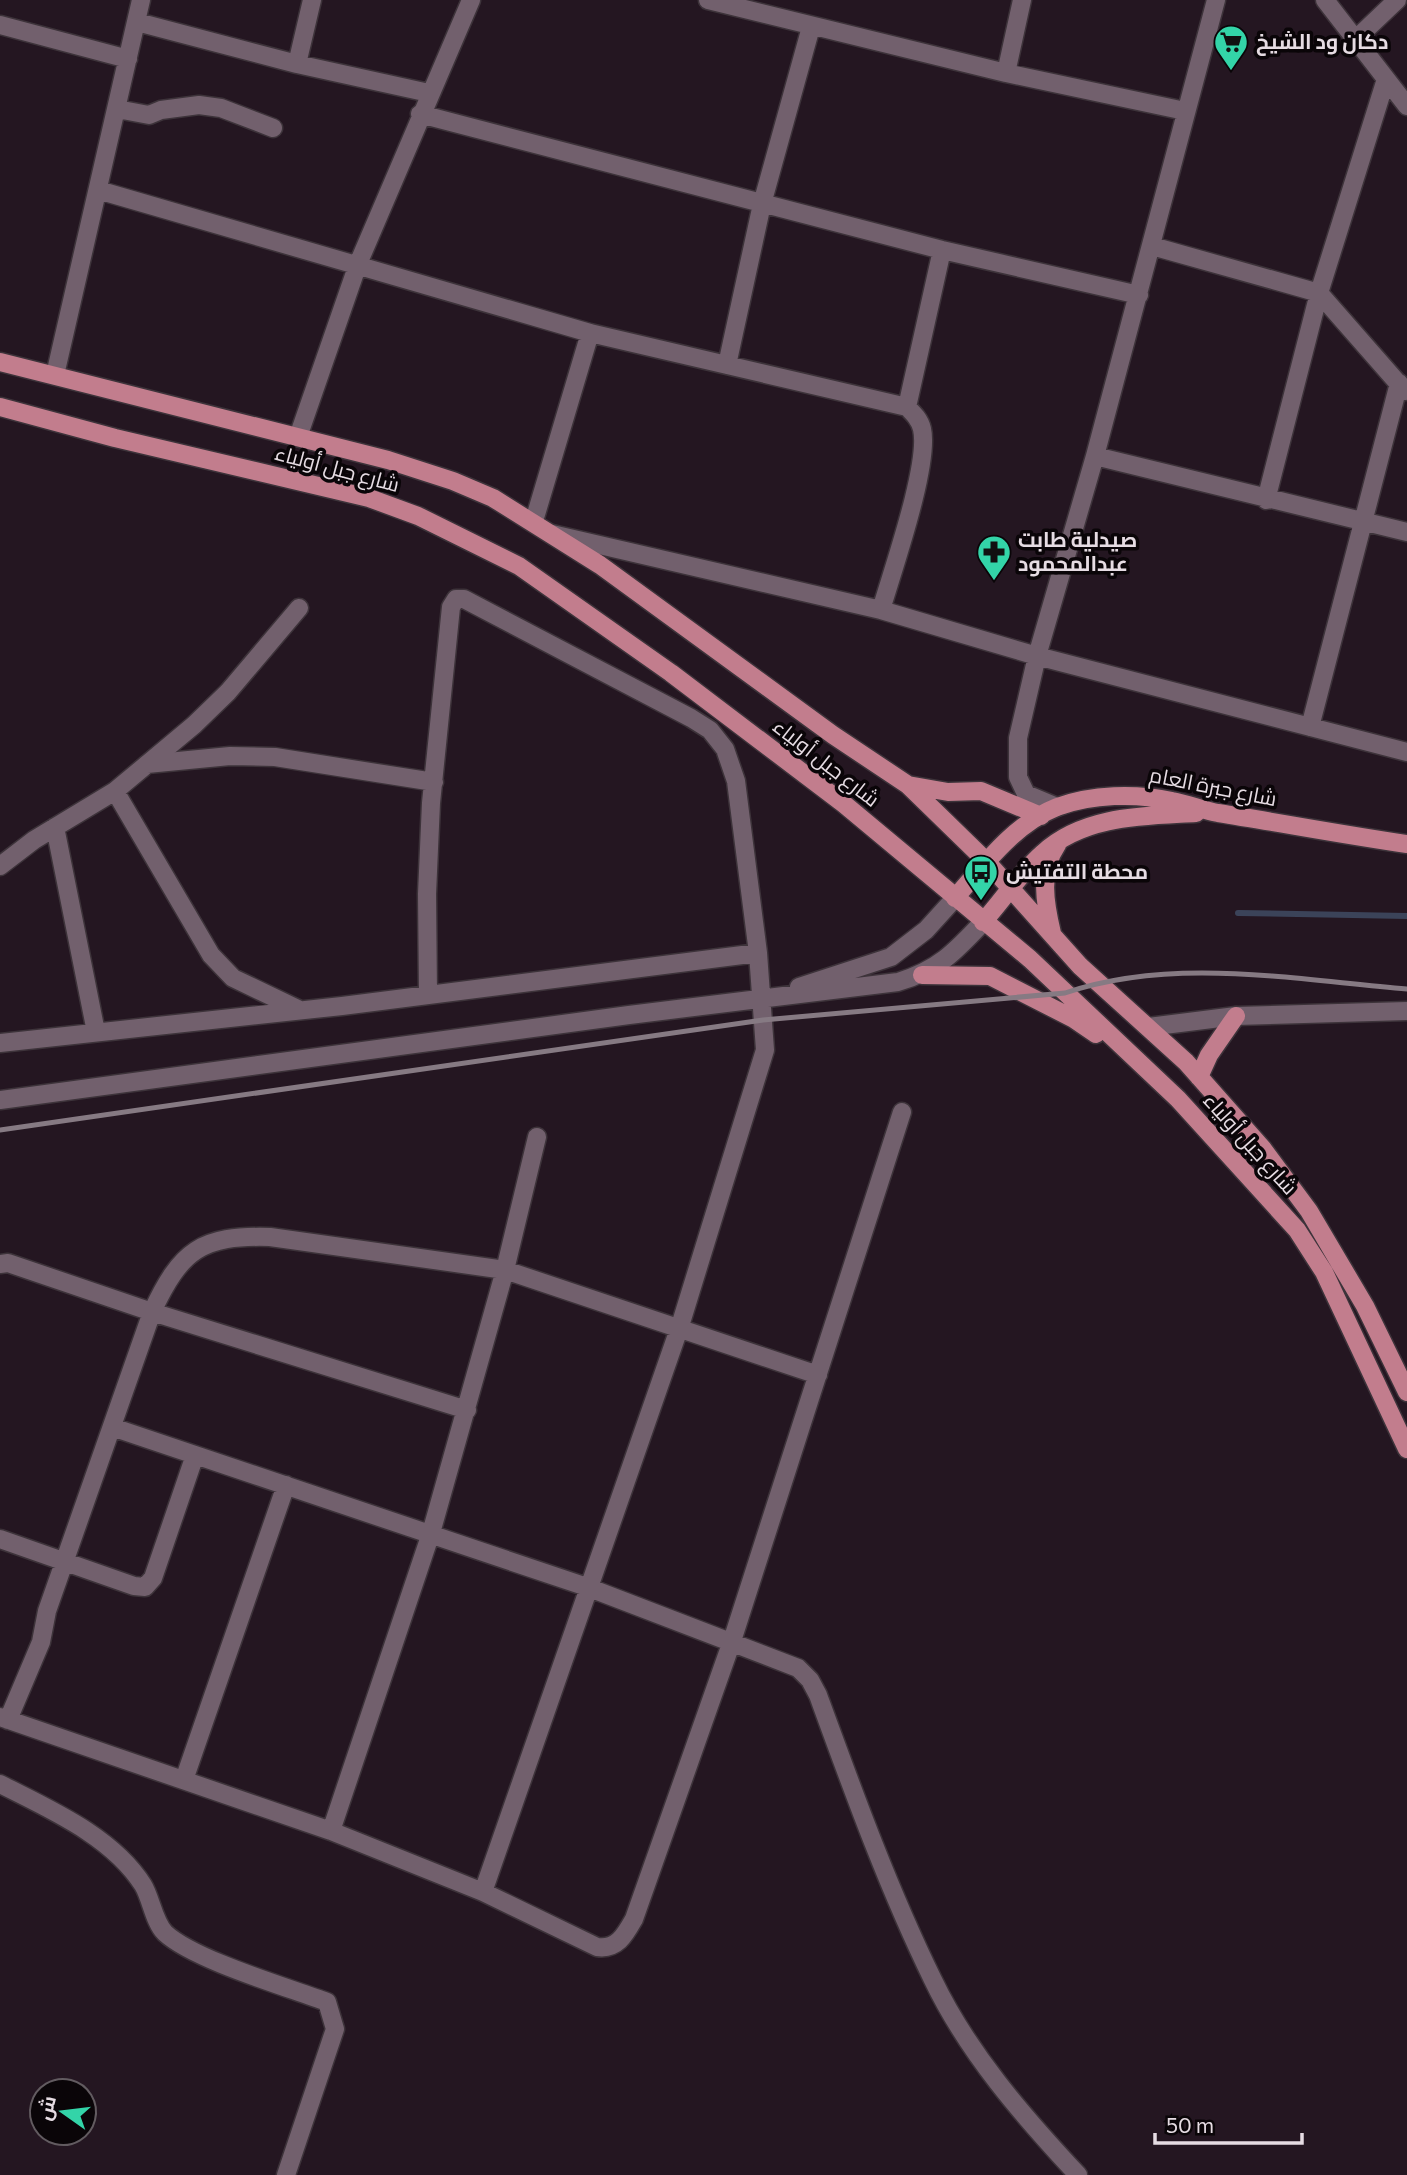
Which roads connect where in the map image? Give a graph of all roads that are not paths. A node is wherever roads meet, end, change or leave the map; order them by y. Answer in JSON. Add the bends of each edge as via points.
{"nodes":[{"id":1,"x":141,"y":0,"type":"edge"},
{"id":2,"x":312,"y":0,"type":"edge"},
{"id":3,"x":471,"y":0,"type":"edge"},
{"id":4,"x":708,"y":0,"type":"edge"},
{"id":5,"x":1022,"y":0,"type":"edge"},
{"id":6,"x":1216,"y":0,"type":"edge"},
{"id":7,"x":1325,"y":0,"type":"edge"},
{"id":8,"x":1397,"y":0,"type":"edge"},
{"id":9,"x":750,"y":5,"type":"edge"},
{"id":10,"x":137,"y":22,"type":"junction"},
{"id":11,"x":0,"y":25,"type":"edge"},
{"id":12,"x":811,"y":27,"type":"junction"},
{"id":13,"x":1357,"y":38,"type":"junction"},
{"id":14,"x":128,"y":60,"type":"junction"},
{"id":15,"x":297,"y":64,"type":"junction"},
{"id":16,"x":1006,"y":73,"type":"junction"},
{"id":17,"x":1386,"y":79,"type":"junction"},
{"id":18,"x":429,"y":93,"type":"junction"},
{"id":19,"x":1407,"y":106,"type":"edge"},
{"id":20,"x":117,"y":109,"type":"junction"},
{"id":21,"x":1185,"y":111,"type":"junction"},
{"id":22,"x":420,"y":114,"type":"junction"},
{"id":23,"x":273,"y":128,"type":"dead end"},
{"id":24,"x":98,"y":190,"type":"junction"},
{"id":25,"x":762,"y":204,"type":"junction"},
{"id":26,"x":1152,"y":246,"type":"junction"},
{"id":27,"x":942,"y":250,"type":"junction"},
{"id":28,"x":358,"y":264,"type":"junction"},
{"id":29,"x":1319,"y":293,"type":"junction"},
{"id":30,"x":1139,"y":295,"type":"junction"},
{"id":31,"x":590,"y":333,"type":"junction"},
{"id":32,"x":0,"y":362,"type":"edge"},
{"id":33,"x":727,"y":365,"type":"junction"},
{"id":34,"x":55,"y":374,"type":"junction"},
{"id":35,"x":1403,"y":388,"type":"edge"},
{"id":36,"x":0,"y":407,"type":"edge"},
{"id":37,"x":907,"y":408,"type":"junction"},
{"id":38,"x":298,"y":437,"type":"junction"},
{"id":39,"x":1095,"y":456,"type":"junction"},
{"id":40,"x":1266,"y":500,"type":"junction"},
{"id":41,"x":1361,"y":522,"type":"junction"},
{"id":42,"x":539,"y":526,"type":"junction"},
{"id":43,"x":1407,"y":532,"type":"edge"},
{"id":44,"x":299,"y":608,"type":"dead end"},
{"id":45,"x":881,"y":610,"type":"junction"},
{"id":46,"x":1037,"y":656,"type":"junction"},
{"id":47,"x":1310,"y":727,"type":"junction"},
{"id":48,"x":1407,"y":752,"type":"edge"},
{"id":49,"x":147,"y":764,"type":"junction"},
{"id":50,"x":433,"y":782,"type":"junction"},
{"id":51,"x":908,"y":785,"type":"junction"},
{"id":52,"x":115,"y":791,"type":"junction"},
{"id":53,"x":1049,"y":811,"type":"junction"},
{"id":54,"x":1210,"y":812,"type":"junction"},
{"id":55,"x":55,"y":827,"type":"junction"},
{"id":56,"x":1060,"y":839,"type":"junction"},
{"id":57,"x":1407,"y":844,"type":"edge"},
{"id":58,"x":987,"y":862,"type":"junction"},
{"id":59,"x":0,"y":866,"type":"edge"},
{"id":60,"x":1013,"y":889,"type":"junction"},
{"id":61,"x":955,"y":898,"type":"junction"},
{"id":62,"x":983,"y":922,"type":"junction"},
{"id":63,"x":1054,"y":939,"type":"junction"},
{"id":64,"x":758,"y":953,"type":"junction"},
{"id":65,"x":922,"y":975,"type":"junction"},
{"id":66,"x":429,"y":995,"type":"junction"},
{"id":67,"x":768,"y":998,"type":"junction"},
{"id":68,"x":301,"y":1010,"type":"junction"},
{"id":69,"x":1407,"y":1011,"type":"edge"},
{"id":70,"x":1236,"y":1016,"type":"junction"},
{"id":71,"x":1148,"y":1027,"type":"junction"},
{"id":72,"x":96,"y":1032,"type":"junction"},
{"id":73,"x":0,"y":1043,"type":"edge"},
{"id":74,"x":1140,"y":1065,"type":"junction"},
{"id":75,"x":1199,"y":1077,"type":"junction"},
{"id":76,"x":0,"y":1100,"type":"edge"},
{"id":77,"x":902,"y":1112,"type":"dead end"},
{"id":78,"x":537,"y":1137,"type":"dead end"},
{"id":79,"x":0,"y":1264,"type":"edge"},
{"id":80,"x":505,"y":1270,"type":"junction"},
{"id":81,"x":152,"y":1312,"type":"junction"},
{"id":82,"x":680,"y":1326,"type":"junction"},
{"id":83,"x":818,"y":1375,"type":"junction"},
{"id":84,"x":1407,"y":1392,"type":"edge"},
{"id":85,"x":467,"y":1410,"type":"junction"},
{"id":86,"x":112,"y":1427,"type":"junction"},
{"id":87,"x":1407,"y":1449,"type":"edge"},
{"id":88,"x":195,"y":1455,"type":"junction"},
{"id":89,"x":286,"y":1485,"type":"junction"},
{"id":90,"x":431,"y":1533,"type":"junction"},
{"id":91,"x":0,"y":1539,"type":"edge"},
{"id":92,"x":65,"y":1560,"type":"junction"},
{"id":93,"x":587,"y":1587,"type":"junction"},
{"id":94,"x":732,"y":1641,"type":"junction"},
{"id":95,"x":4,"y":1718,"type":"edge"},
{"id":96,"x":184,"y":1780,"type":"junction"},
{"id":97,"x":0,"y":1784,"type":"edge"},
{"id":98,"x":331,"y":1831,"type":"junction"},
{"id":99,"x":483,"y":1892,"type":"junction"},
{"id":100,"x":286,"y":2175,"type":"edge"},
{"id":101,"x":1078,"y":2175,"type":"edge"}],
"edges":[{"from":1,"to":10,"type":"street"},
{"from":2,"to":15,"type":"street"},
{"from":3,"to":18,"type":"street"},
{"from":4,"to":9,"type":"street"},
{"from":5,"to":16,"type":"street"},
{"from":6,"to":21,"type":"street"},
{"from":7,"to":13,"type":"street"},
{"from":8,"to":13,"type":"street"},
{"from":9,"to":12,"type":"street"},
{"from":10,"to":14,"type":"street"},
{"from":10,"to":15,"type":"street"},
{"from":11,"to":14,"type":"street"},
{"from":12,"to":16,"type":"street"},
{"from":12,"to":25,"type":"street"},
{"from":13,"to":17,"type":"street"},
{"from":14,"to":20,"type":"street"},
{"from":15,"to":18,"type":"street"},
{"from":16,"to":21,"type":"street"},
{"from":17,"to":19,"type":"street"},
{"from":17,"to":29,"type":"street"},
{"from":18,"to":22,"type":"street"},
{"from":20,"to":23,"type":"street","via":[[149,115],[199,105],[221,108]]},
{"from":20,"to":24,"type":"street"},
{"from":21,"to":26,"type":"street"},
{"from":22,"to":25,"type":"street"},
{"from":22,"to":28,"type":"street"},
{"from":24,"to":28,"type":"street"},
{"from":24,"to":34,"type":"street"},
{"from":25,"to":27,"type":"street"},
{"from":25,"to":33,"type":"street"},
{"from":26,"to":29,"type":"street"},
{"from":26,"to":30,"type":"street"},
{"from":27,"to":30,"type":"street"},
{"from":27,"to":37,"type":"street"},
{"from":28,"to":31,"type":"street"},
{"from":28,"to":38,"type":"street"},
{"from":29,"to":35,"type":"street"},
{"from":29,"to":40,"type":"street"},
{"from":30,"to":39,"type":"street"},
{"from":31,"to":33,"type":"street"},
{"from":31,"to":42,"type":"street"},
{"from":32,"to":34,"type":"main road","name":"شارع جبل أولياء"},
{"from":33,"to":37,"type":"street"},
{"from":34,"to":38,"type":"main road","name":"شارع جبل أولياء"},
{"from":35,"to":41,"type":"street"},
{"from":36,"to":61,"type":"main road","name":"شارع جبل أولياء","via":[[369,498],[465,536],[570,600],[693,690],[844,804]]},
{"from":37,"to":45,"type":"street","via":[[917,416],[923,431],[918,481]]},
{"from":38,"to":42,"type":"main road","name":"شارع جبل أولياء","via":[[453,481]]},
{"from":39,"to":40,"type":"street"},
{"from":39,"to":46,"type":"street"},
{"from":40,"to":41,"type":"street"},
{"from":41,"to":43,"type":"street"},
{"from":41,"to":47,"type":"street"},
{"from":42,"to":45,"type":"street"},
{"from":42,"to":51,"type":"main road","name":"شارع جبل أولياء"},
{"from":44,"to":49,"type":"street","via":[[228,692]]},
{"from":45,"to":46,"type":"street"},
{"from":46,"to":47,"type":"street"},
{"from":46,"to":53,"type":"street","via":[[1018,738],[1018,777],[1026,794]]},
{"from":47,"to":48,"type":"street"},
{"from":49,"to":50,"type":"street","via":[[275,757]]},
{"from":49,"to":52,"type":"street"},
{"from":50,"to":64,"type":"street","via":[[451,607],[464,599],[710,730],[725,750],[736,781]]},
{"from":50,"to":66,"type":"street","via":[[427,894]]},
{"from":51,"to":53,"type":"main road","via":[[948,793],[981,791]]},
{"from":51,"to":58,"type":"main road","name":"شارع جبل أولياء"},
{"from":52,"to":55,"type":"street"},
{"from":52,"to":68,"type":"street","via":[[211,955],[233,978]]},
{"from":53,"to":54,"type":"main road","name":"شارع جبرة العام","via":[[1111,796],[1141,796]]},
{"from":53,"to":58,"type":"main road","name":"شارع جبرة العام","via":[[1018,831]]},
{"from":54,"to":56,"type":"main road","via":[[1112,820]]},
{"from":54,"to":57,"type":"main road","name":"شارع جبرة العام"},
{"from":55,"to":59,"type":"street"},
{"from":55,"to":72,"type":"street"},
{"from":56,"to":60,"type":"main road"},
{"from":56,"to":63,"type":"main road","via":[[1051,854],[1045,882]]},
{"from":58,"to":60,"type":"main road","name":"شارع جبل أولياء"},
{"from":58,"to":61,"type":"main road","name":"شارع جبرة العام"},
{"from":60,"to":62,"type":"main road"},
{"from":60,"to":63,"type":"main road","name":"شارع جبل أولياء"},
{"from":61,"to":62,"type":"main road","name":"شارع جبل أولياء"},
{"from":61,"to":67,"type":"street","via":[[926,930],[891,957]]},
{"from":62,"to":65,"type":"street","via":[[948,958]]},
{"from":62,"to":74,"type":"main road","name":"شارع جبل أولياء","via":[[1030,959]]},
{"from":63,"to":71,"type":"main road","name":"شارع جبل أولياء"},
{"from":64,"to":66,"type":"street"},
{"from":64,"to":67,"type":"street"},
{"from":65,"to":67,"type":"street","via":[[870,987]]},
{"from":65,"to":74,"type":"main road","via":[[990,976],[1074,1019]]},
{"from":66,"to":68,"type":"street"},
{"from":67,"to":76,"type":"street"},
{"from":67,"to":82,"type":"street","via":[[761,1071]]},
{"from":68,"to":72,"type":"street"},
{"from":69,"to":70,"type":"street"},
{"from":70,"to":71,"type":"street"},
{"from":70,"to":75,"type":"main road"},
{"from":71,"to":75,"type":"main road","name":"شارع جبل أولياء"},
{"from":72,"to":73,"type":"street"},
{"from":74,"to":87,"type":"main road","name":"شارع جبل أولياء","via":[[1178,1099],[1297,1230],[1324,1272]]},
{"from":75,"to":84,"type":"main road","name":"شارع جبل أولياء","via":[[1263,1149],[1310,1212],[1365,1306]]},
{"from":77,"to":83,"type":"street"},
{"from":78,"to":80,"type":"street"},
{"from":79,"to":81,"type":"street"},
{"from":80,"to":81,"type":"street","via":[[236,1236],[207,1244],[187,1256],[169,1276]]},
{"from":80,"to":82,"type":"street"},
{"from":80,"to":85,"type":"street"},
{"from":81,"to":85,"type":"street"},
{"from":81,"to":86,"type":"street"},
{"from":82,"to":83,"type":"street"},
{"from":82,"to":93,"type":"street"},
{"from":83,"to":94,"type":"street"},
{"from":85,"to":90,"type":"street"},
{"from":86,"to":88,"type":"street"},
{"from":86,"to":92,"type":"street"},
{"from":88,"to":89,"type":"street"},
{"from":88,"to":92,"type":"street","via":[[153,1578],[145,1587]]},
{"from":89,"to":90,"type":"street"},
{"from":89,"to":96,"type":"street"},
{"from":90,"to":93,"type":"street"},
{"from":90,"to":98,"type":"street"},
{"from":91,"to":92,"type":"street"},
{"from":92,"to":95,"type":"street","via":[[41,1642]]},
{"from":93,"to":94,"type":"street"},
{"from":93,"to":99,"type":"street"},
{"from":94,"to":99,"type":"street","via":[[634,1919],[616,1944],[597,1947]]},
{"from":94,"to":101,"type":"street","via":[[785,1661],[810,1680],[933,1982],[1025,2119]]},
{"from":95,"to":96,"type":"street"},
{"from":96,"to":98,"type":"street"},
{"from":97,"to":100,"type":"street","via":[[113,1851],[142,1884],[164,1932],[195,1951],[327,2002],[335,2029]]},
{"from":98,"to":99,"type":"street"}]}
